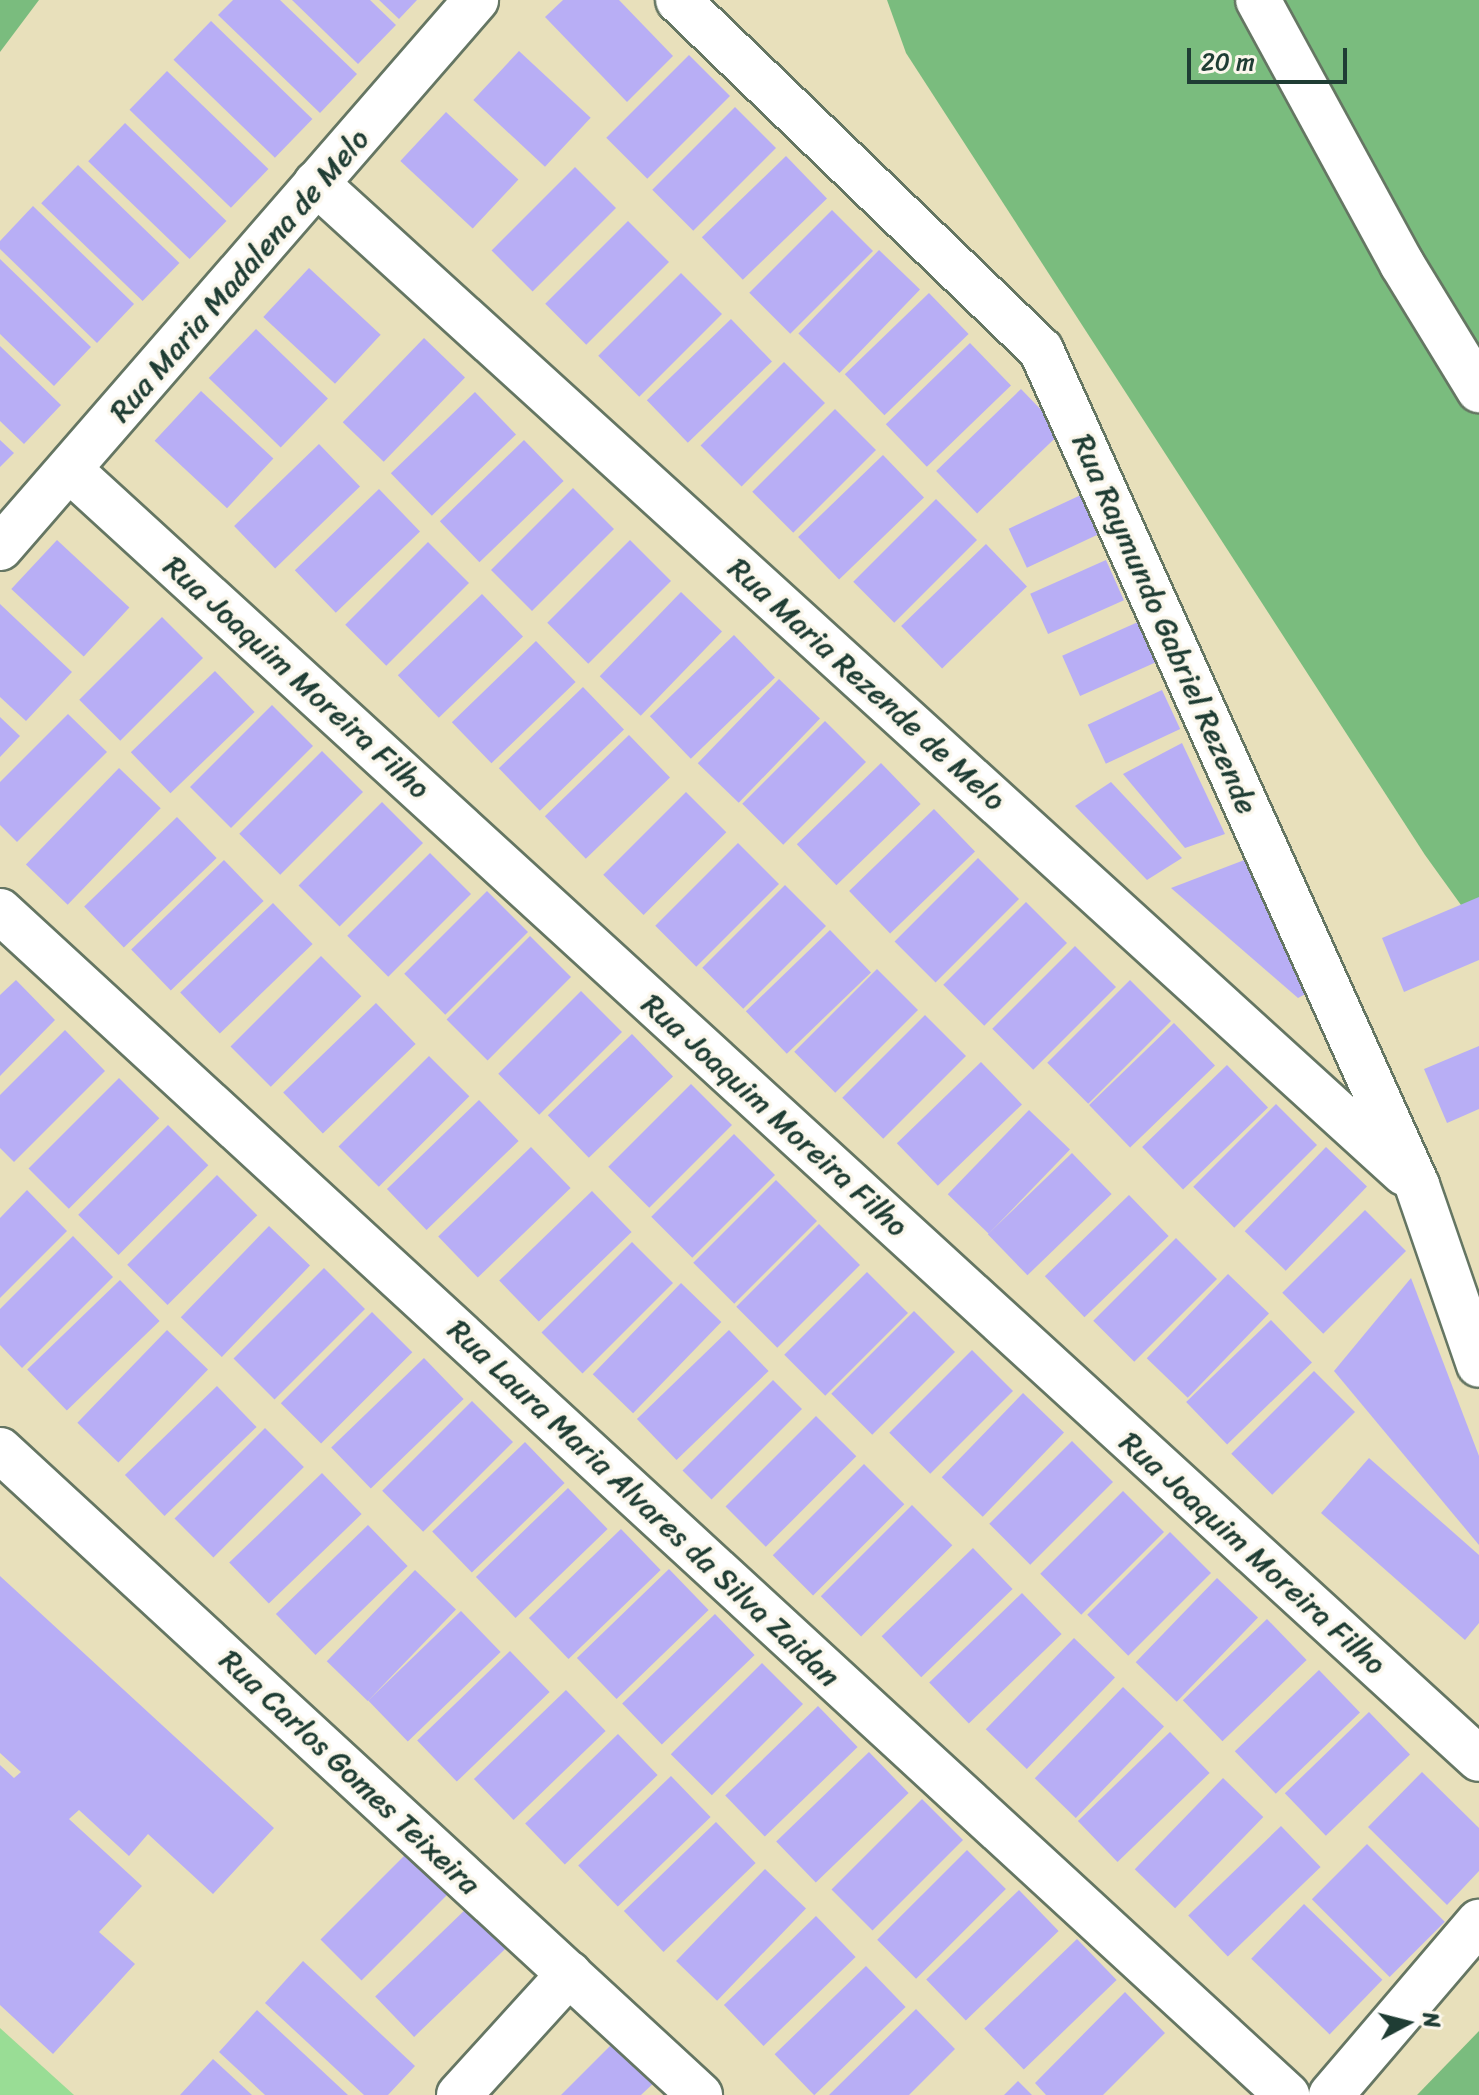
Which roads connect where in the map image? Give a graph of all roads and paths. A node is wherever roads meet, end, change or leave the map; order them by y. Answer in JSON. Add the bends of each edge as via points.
{"nodes":[{"id":1,"x":476,"y":0,"type":"edge"},
{"id":2,"x":678,"y":0,"type":"edge"},
{"id":3,"x":1258,"y":0,"type":"edge"},
{"id":4,"x":316,"y":183,"type":"junction"},
{"id":5,"x":1479,"y":390,"type":"edge"},
{"id":6,"x":71,"y":471,"type":"junction"},
{"id":7,"x":0,"y":548,"type":"edge"},
{"id":8,"x":0,"y":911,"type":"edge"},
{"id":9,"x":1417,"y":1185,"type":"junction"},
{"id":10,"x":1479,"y":1365,"type":"edge"},
{"id":11,"x":0,"y":1450,"type":"edge"},
{"id":12,"x":1479,"y":1759,"type":"edge"},
{"id":13,"x":1479,"y":1922,"type":"edge"},
{"id":14,"x":569,"y":1974,"type":"junction"},
{"id":15,"x":459,"y":2095,"type":"edge"},
{"id":16,"x":700,"y":2095,"type":"edge"},
{"id":17,"x":1287,"y":2095,"type":"edge"},
{"id":18,"x":1331,"y":2095,"type":"edge"}],
"edges":[{"from":1,"to":4,"type":"street","name":"Rua Maria Madalena de Melo"},
{"from":2,"to":9,"type":"street","name":"Rua Raymundo Gabriel Rezende","via":[[1041,350]]},
{"from":3,"to":5,"type":"street","via":[[1402,264]]},
{"from":4,"to":6,"type":"street","name":"Rua Maria Madalena de Melo"},
{"from":4,"to":9,"type":"street","name":"Rua Maria Rezende de Melo"},
{"from":6,"to":7,"type":"street","name":"Rua Maria Madalena de Melo"},
{"from":6,"to":12,"type":"street","name":"Rua Joaquim Moreira Filho"},
{"from":8,"to":17,"type":"street","name":"Rua Laura Maria Alvares da Silva Zaidan"},
{"from":9,"to":10,"type":"street","name":"Rua Raymundo Gabriel Rezende"},
{"from":11,"to":14,"type":"street","name":"Rua Carlos Gomes Teixeira"},
{"from":13,"to":18,"type":"street"},
{"from":14,"to":15,"type":"street"},
{"from":14,"to":16,"type":"street","name":"Rua Carlos Gomes Teixeira"}]}
